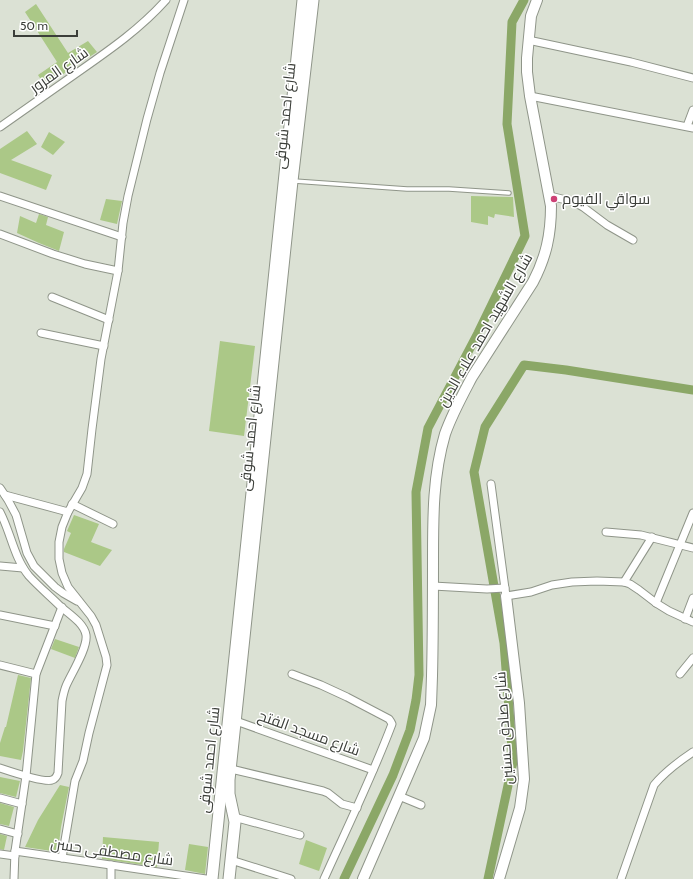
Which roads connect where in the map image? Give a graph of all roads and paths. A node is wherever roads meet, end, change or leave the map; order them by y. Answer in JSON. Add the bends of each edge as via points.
{"nodes":[{"id":1,"x":166,"y":0,"type":"edge"},
{"id":2,"x":184,"y":0,"type":"edge"},
{"id":3,"x":303,"y":0,"type":"edge"},
{"id":4,"x":313,"y":0,"type":"edge"},
{"id":5,"x":537,"y":0,"type":"edge"},
{"id":6,"x":528,"y":40,"type":"junction"},
{"id":7,"x":693,"y":78,"type":"edge"},
{"id":8,"x":530,"y":96,"type":"junction"},
{"id":9,"x":693,"y":110,"type":"edge"},
{"id":10,"x":1,"y":124,"type":"edge"},
{"id":11,"x":690,"y":127,"type":"edge"},
{"id":12,"x":292,"y":181,"type":"junction"},
{"id":13,"x":509,"y":193,"type":"dead end"},
{"id":14,"x":0,"y":196,"type":"edge"},
{"id":15,"x":550,"y":196,"type":"junction"},
{"id":16,"x":0,"y":234,"type":"edge"},
{"id":17,"x":122,"y":237,"type":"junction"},
{"id":18,"x":633,"y":240,"type":"dead end"},
{"id":19,"x":118,"y":271,"type":"junction"},
{"id":20,"x":52,"y":297,"type":"dead end"},
{"id":21,"x":109,"y":320,"type":"junction"},
{"id":22,"x":41,"y":332,"type":"dead end"},
{"id":23,"x":104,"y":346,"type":"junction"},
{"id":24,"x":491,"y":484,"type":"dead end"},
{"id":25,"x":0,"y":488,"type":"edge"},
{"id":26,"x":5,"y":495,"type":"junction"},
{"id":27,"x":72,"y":504,"type":"junction"},
{"id":28,"x":0,"y":512,"type":"edge"},
{"id":29,"x":68,"y":512,"type":"junction"},
{"id":30,"x":693,"y":513,"type":"edge"},
{"id":31,"x":18,"y":521,"type":"junction"},
{"id":32,"x":3,"y":522,"type":"edge"},
{"id":33,"x":113,"y":524,"type":"dead end"},
{"id":34,"x":606,"y":532,"type":"dead end"},
{"id":35,"x":652,"y":537,"type":"junction"},
{"id":36,"x":680,"y":544,"type":"junction"},
{"id":37,"x":693,"y":548,"type":"edge"},
{"id":38,"x":0,"y":566,"type":"edge"},
{"id":39,"x":23,"y":568,"type":"junction"},
{"id":40,"x":624,"y":582,"type":"junction"},
{"id":41,"x":433,"y":586,"type":"junction"},
{"id":42,"x":503,"y":591,"type":"junction"},
{"id":43,"x":693,"y":598,"type":"edge"},
{"id":44,"x":79,"y":602,"type":"junction"},
{"id":45,"x":656,"y":603,"type":"junction"},
{"id":46,"x":62,"y":607,"type":"junction"},
{"id":47,"x":0,"y":615,"type":"edge"},
{"id":48,"x":685,"y":619,"type":"junction"},
{"id":49,"x":693,"y":622,"type":"edge"},
{"id":50,"x":55,"y":626,"type":"junction"},
{"id":51,"x":693,"y":658,"type":"edge"},
{"id":52,"x":0,"y":665,"type":"edge"},
{"id":53,"x":36,"y":674,"type":"junction"},
{"id":54,"x":292,"y":674,"type":"dead end"},
{"id":55,"x":680,"y":674,"type":"dead end"},
{"id":56,"x":236,"y":721,"type":"junction"},
{"id":57,"x":693,"y":752,"type":"edge"},
{"id":58,"x":0,"y":768,"type":"edge"},
{"id":59,"x":231,"y":769,"type":"junction"},
{"id":60,"x":373,"y":770,"type":"junction"},
{"id":61,"x":26,"y":776,"type":"junction"},
{"id":62,"x":399,"y":796,"type":"junction"},
{"id":63,"x":0,"y":798,"type":"edge"},
{"id":64,"x":22,"y":804,"type":"junction"},
{"id":65,"x":421,"y":805,"type":"dead end"},
{"id":66,"x":357,"y":808,"type":"junction"},
{"id":67,"x":234,"y":822,"type":"junction"},
{"id":68,"x":218,"y":826,"type":"junction"},
{"id":69,"x":0,"y":829,"type":"edge"},
{"id":70,"x":18,"y":834,"type":"junction"},
{"id":71,"x":300,"y":835,"type":"dead end"},
{"id":72,"x":0,"y":854,"type":"edge"},
{"id":73,"x":15,"y":854,"type":"junction"},
{"id":74,"x":62,"y":858,"type":"junction"},
{"id":75,"x":231,"y":860,"type":"junction"},
{"id":76,"x":111,"y":865,"type":"junction"},
{"id":77,"x":14,"y":879,"type":"edge"},
{"id":78,"x":111,"y":879,"type":"edge"},
{"id":79,"x":206,"y":879,"type":"edge"},
{"id":80,"x":212,"y":879,"type":"edge"},
{"id":81,"x":229,"y":879,"type":"edge"},
{"id":82,"x":291,"y":879,"type":"edge"},
{"id":83,"x":324,"y":879,"type":"edge"},
{"id":84,"x":363,"y":879,"type":"edge"},
{"id":85,"x":499,"y":879,"type":"edge"},
{"id":86,"x":621,"y":879,"type":"edge"}],
"edges":[{"from":1,"to":10,"type":"street","name":"شارع المرور","via":[[130,35]]},
{"from":2,"to":17,"type":"street","via":[[147,119],[128,196]]},
{"from":3,"to":68,"type":"main road","name":"شارع احمد شوقى"},
{"from":4,"to":12,"type":"main road","name":"شارع احمد شوقى"},
{"from":5,"to":6,"type":"main road","name":"شارع الشهيد احمد علاء الدين","via":[[531,16]]},
{"from":6,"to":7,"type":"street"},
{"from":6,"to":8,"type":"main road","name":"شارع الشهيد احمد علاء الدين"},
{"from":8,"to":11,"type":"street"},
{"from":8,"to":15,"type":"main road","name":"شارع الشهيد احمد علاء الدين"},
{"from":9,"to":11,"type":"street"},
{"from":12,"to":13,"type":"lane","via":[[408,190]]},
{"from":12,"to":56,"type":"main road","name":"شارع احمد شوقى"},
{"from":14,"to":17,"type":"street"},
{"from":15,"to":18,"type":"street","via":[[574,202]]},
{"from":15,"to":41,"type":"main road","name":"شارع الشهيد احمد علاء الدين","via":[[549,239],[540,269],[469,382],[445,435],[434,495]]},
{"from":16,"to":19,"type":"street","via":[[53,254]]},
{"from":17,"to":19,"type":"street"},
{"from":19,"to":21,"type":"street"},
{"from":20,"to":21,"type":"street"},
{"from":21,"to":23,"type":"street"},
{"from":22,"to":23,"type":"street"},
{"from":23,"to":27,"type":"street","via":[[86,474],[82,488]]},
{"from":24,"to":42,"type":"street"},
{"from":25,"to":26,"type":"street"},
{"from":26,"to":29,"type":"street"},
{"from":26,"to":31,"type":"street"},
{"from":27,"to":29,"type":"street"},
{"from":27,"to":33,"type":"street"},
{"from":28,"to":32,"type":"street"},
{"from":29,"to":44,"type":"street","via":[[59,542],[59,559],[68,587]]},
{"from":30,"to":36,"type":"street"},
{"from":31,"to":32,"type":"street"},
{"from":31,"to":44,"type":"street","via":[[26,553],[34,566],[62,593]]},
{"from":32,"to":39,"type":"street"},
{"from":34,"to":35,"type":"street"},
{"from":35,"to":36,"type":"street"},
{"from":35,"to":40,"type":"street"},
{"from":36,"to":37,"type":"street"},
{"from":36,"to":45,"type":"street"},
{"from":38,"to":39,"type":"street"},
{"from":39,"to":46,"type":"street","via":[[39,587]]},
{"from":40,"to":42,"type":"street","via":[[572,582],[531,592]]},
{"from":40,"to":45,"type":"street"},
{"from":41,"to":42,"type":"street"},
{"from":41,"to":62,"type":"main road","name":"شارع الشهيد احمد علاء الدين","via":[[431,705],[424,738]]},
{"from":42,"to":85,"type":"main road","name":"شارع صادق حسنين","via":[[519,703],[524,784],[519,813]]},
{"from":43,"to":48,"type":"street"},
{"from":44,"to":74,"type":"street","via":[[96,625],[107,665],[83,761],[75,781]]},
{"from":45,"to":48,"type":"street"},
{"from":46,"to":50,"type":"street"},
{"from":46,"to":61,"type":"street","via":[[82,627],[86,635],[83,651],[63,694],[58,773],[56,778],[48,781]]},
{"from":47,"to":50,"type":"street"},
{"from":48,"to":49,"type":"street"},
{"from":50,"to":53,"type":"street"},
{"from":51,"to":55,"type":"street"},
{"from":52,"to":53,"type":"street"},
{"from":53,"to":61,"type":"street"},
{"from":54,"to":60,"type":"street","via":[[347,697],[391,722]]},
{"from":56,"to":59,"type":"main road","name":"شارع احمد شوقى"},
{"from":56,"to":60,"type":"street","name":"شارع مسجد الفتح"},
{"from":57,"to":86,"type":"street","via":[[654,785]]},
{"from":58,"to":61,"type":"street"},
{"from":59,"to":66,"type":"street","via":[[323,791],[342,804]]},
{"from":59,"to":67,"type":"main road","name":"شارع احمد شوقى","via":[[229,787]]},
{"from":60,"to":66,"type":"street"},
{"from":61,"to":64,"type":"street"},
{"from":62,"to":65,"type":"street"},
{"from":62,"to":84,"type":"main road","name":"شارع الشهيد احمد علاء الدين"},
{"from":63,"to":64,"type":"street"},
{"from":64,"to":70,"type":"street"},
{"from":66,"to":83,"type":"street"},
{"from":67,"to":68,"type":"main road","via":[[232,826]]},
{"from":67,"to":71,"type":"street"},
{"from":67,"to":75,"type":"main road","name":"شارع احمد شوقى"},
{"from":68,"to":80,"type":"main road","name":"شارع احمد شوقى"},
{"from":69,"to":70,"type":"street"},
{"from":70,"to":73,"type":"street"},
{"from":72,"to":73,"type":"street","name":"شارع مصطفى حسن"},
{"from":73,"to":74,"type":"street","name":"شارع مصطفى حسن"},
{"from":73,"to":77,"type":"street"},
{"from":74,"to":76,"type":"street","name":"شارع مصطفى حسن"},
{"from":75,"to":81,"type":"main road","name":"شارع احمد شوقى"},
{"from":75,"to":82,"type":"street"},
{"from":76,"to":78,"type":"street"},
{"from":76,"to":79,"type":"street","name":"شارع مصطفى حسن"}]}
